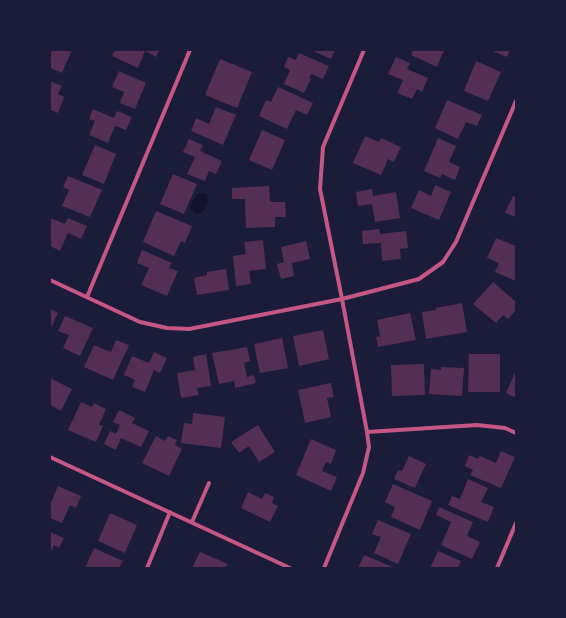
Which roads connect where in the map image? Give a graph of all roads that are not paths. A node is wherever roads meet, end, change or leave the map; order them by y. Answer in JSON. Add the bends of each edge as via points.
{"nodes":[{"id":1,"x":190,"y":50,"type":"edge"},
{"id":2,"x":364,"y":50,"type":"edge"},
{"id":3,"x":516,"y":101,"type":"edge"},
{"id":4,"x":50,"y":280,"type":"edge"},
{"id":5,"x":87,"y":297,"type":"junction"},
{"id":6,"x":342,"y":299,"type":"junction"},
{"id":7,"x":367,"y":432,"type":"junction"},
{"id":8,"x":516,"y":432,"type":"edge"},
{"id":9,"x":50,"y":457,"type":"edge"},
{"id":10,"x":209,"y":483,"type":"dead end"},
{"id":11,"x":170,"y":512,"type":"junction"},
{"id":12,"x":192,"y":522,"type":"junction"},
{"id":13,"x":516,"y":523,"type":"edge"},
{"id":14,"x":147,"y":568,"type":"edge"},
{"id":15,"x":290,"y":568,"type":"edge"},
{"id":16,"x":324,"y":568,"type":"edge"},
{"id":17,"x":497,"y":568,"type":"edge"}],
"edges":[{"from":1,"to":5,"type":"street"},
{"from":2,"to":6,"type":"street","via":[[323,147],[320,189]]},
{"from":3,"to":6,"type":"street","via":[[456,242],[443,262],[419,279]]},
{"from":4,"to":5,"type":"street"},
{"from":5,"to":6,"type":"street","via":[[140,322],[167,328],[189,329]]},
{"from":6,"to":7,"type":"street"},
{"from":7,"to":8,"type":"street","via":[[477,425]]},
{"from":7,"to":16,"type":"street","via":[[369,447],[363,473]]},
{"from":9,"to":11,"type":"street"},
{"from":10,"to":12,"type":"street"},
{"from":11,"to":12,"type":"street"},
{"from":11,"to":14,"type":"street"},
{"from":12,"to":15,"type":"street"},
{"from":13,"to":17,"type":"street"}]}
